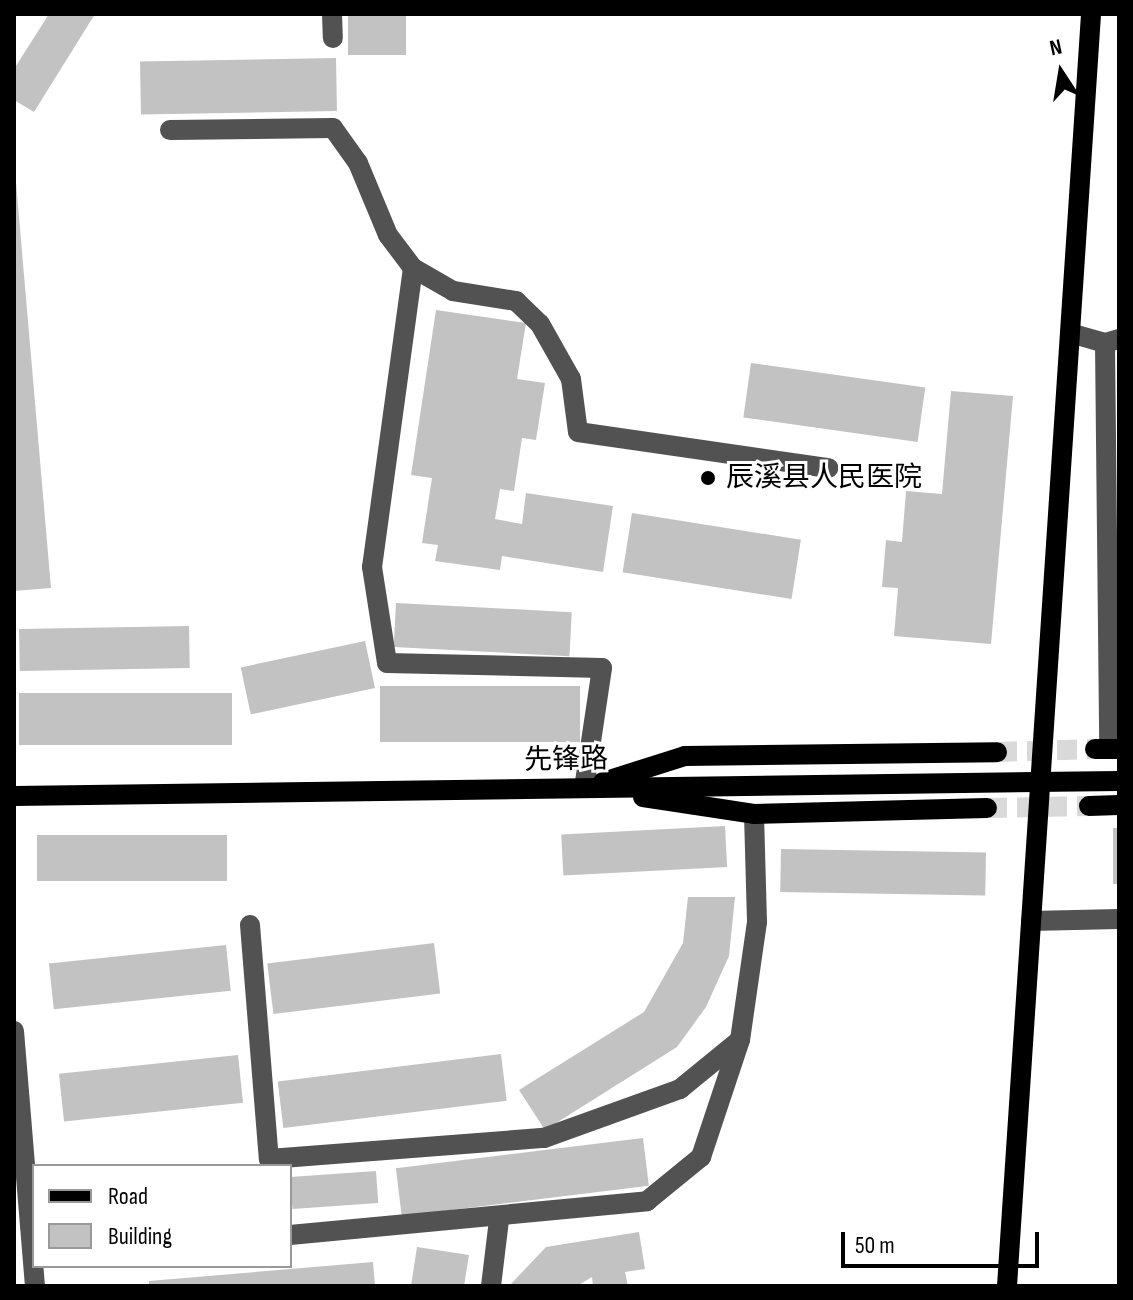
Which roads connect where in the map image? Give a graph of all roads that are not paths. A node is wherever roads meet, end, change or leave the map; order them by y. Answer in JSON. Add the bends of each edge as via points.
{"nodes":[{"id":1,"x":332,"y":14,"type":"edge"},
{"id":2,"x":1091,"y":14,"type":"edge"},
{"id":3,"x":333,"y":38,"type":"dead end"},
{"id":4,"x":170,"y":130,"type":"dead end"},
{"id":5,"x":413,"y":268,"type":"junction"},
{"id":6,"x":1070,"y":333,"type":"junction"},
{"id":7,"x":1112,"y":341,"type":"edge"},
{"id":8,"x":828,"y":468,"type":"dead end"},
{"id":9,"x":1108,"y":749,"type":"edge"},
{"id":10,"x":997,"y":752,"type":"tunnel mouth"},
{"id":11,"x":1119,"y":781,"type":"edge"},
{"id":12,"x":1040,"y":782,"type":"junction"},
{"id":13,"x":584,"y":788,"type":"junction"},
{"id":14,"x":14,"y":796,"type":"edge"},
{"id":15,"x":1119,"y":805,"type":"edge"},
{"id":16,"x":1089,"y":806,"type":"tunnel mouth"},
{"id":17,"x":987,"y":808,"type":"tunnel mouth"},
{"id":18,"x":754,"y":814,"type":"junction"},
{"id":19,"x":1119,"y":919,"type":"edge"},
{"id":20,"x":1031,"y":921,"type":"junction"},
{"id":21,"x":250,"y":925,"type":"dead end"},
{"id":22,"x":14,"y":1031,"type":"edge"},
{"id":23,"x":740,"y":1040,"type":"junction"},
{"id":24,"x":499,"y":1220,"type":"junction"},
{"id":25,"x":292,"y":1235,"type":"edge"},
{"id":26,"x":27,"y":1253,"type":"edge"},
{"id":27,"x":35,"y":1286,"type":"edge"},
{"id":28,"x":491,"y":1286,"type":"edge"},
{"id":29,"x":1007,"y":1286,"type":"edge"}],
"edges":[{"from":1,"to":3,"type":"street"},
{"from":2,"to":6,"type":"main road"},
{"from":4,"to":5,"type":"street","via":[[333,128],[358,163],[388,235]]},
{"from":5,"to":8,"type":"street","via":[[453,291],[516,301],[540,324],[571,379],[578,432]]},
{"from":5,"to":13,"type":"street","via":[[372,567],[387,663],[602,668]]},
{"from":6,"to":7,"type":"street"},
{"from":6,"to":12,"type":"main road"},
{"from":7,"to":9,"type":"street"},
{"from":10,"to":13,"type":"main road","via":[[685,756]]},
{"from":11,"to":12,"type":"main road","name":"先锋路"},
{"from":12,"to":13,"type":"main road","name":"先锋路"},
{"from":12,"to":20,"type":"main road"},
{"from":13,"to":14,"type":"main road","name":"先锋路"},
{"from":13,"to":18,"type":"main road"},
{"from":15,"to":16,"type":"main road"},
{"from":17,"to":18,"type":"main road"},
{"from":18,"to":23,"type":"street","via":[[757,922]]},
{"from":19,"to":20,"type":"street"},
{"from":20,"to":29,"type":"main road"},
{"from":21,"to":23,"type":"street","via":[[269,1159],[544,1138],[680,1089]]},
{"from":22,"to":26,"type":"street"},
{"from":23,"to":24,"type":"street","via":[[701,1157],[647,1201]]},
{"from":24,"to":25,"type":"street"},
{"from":24,"to":28,"type":"street"},
{"from":26,"to":27,"type":"street"}]}
